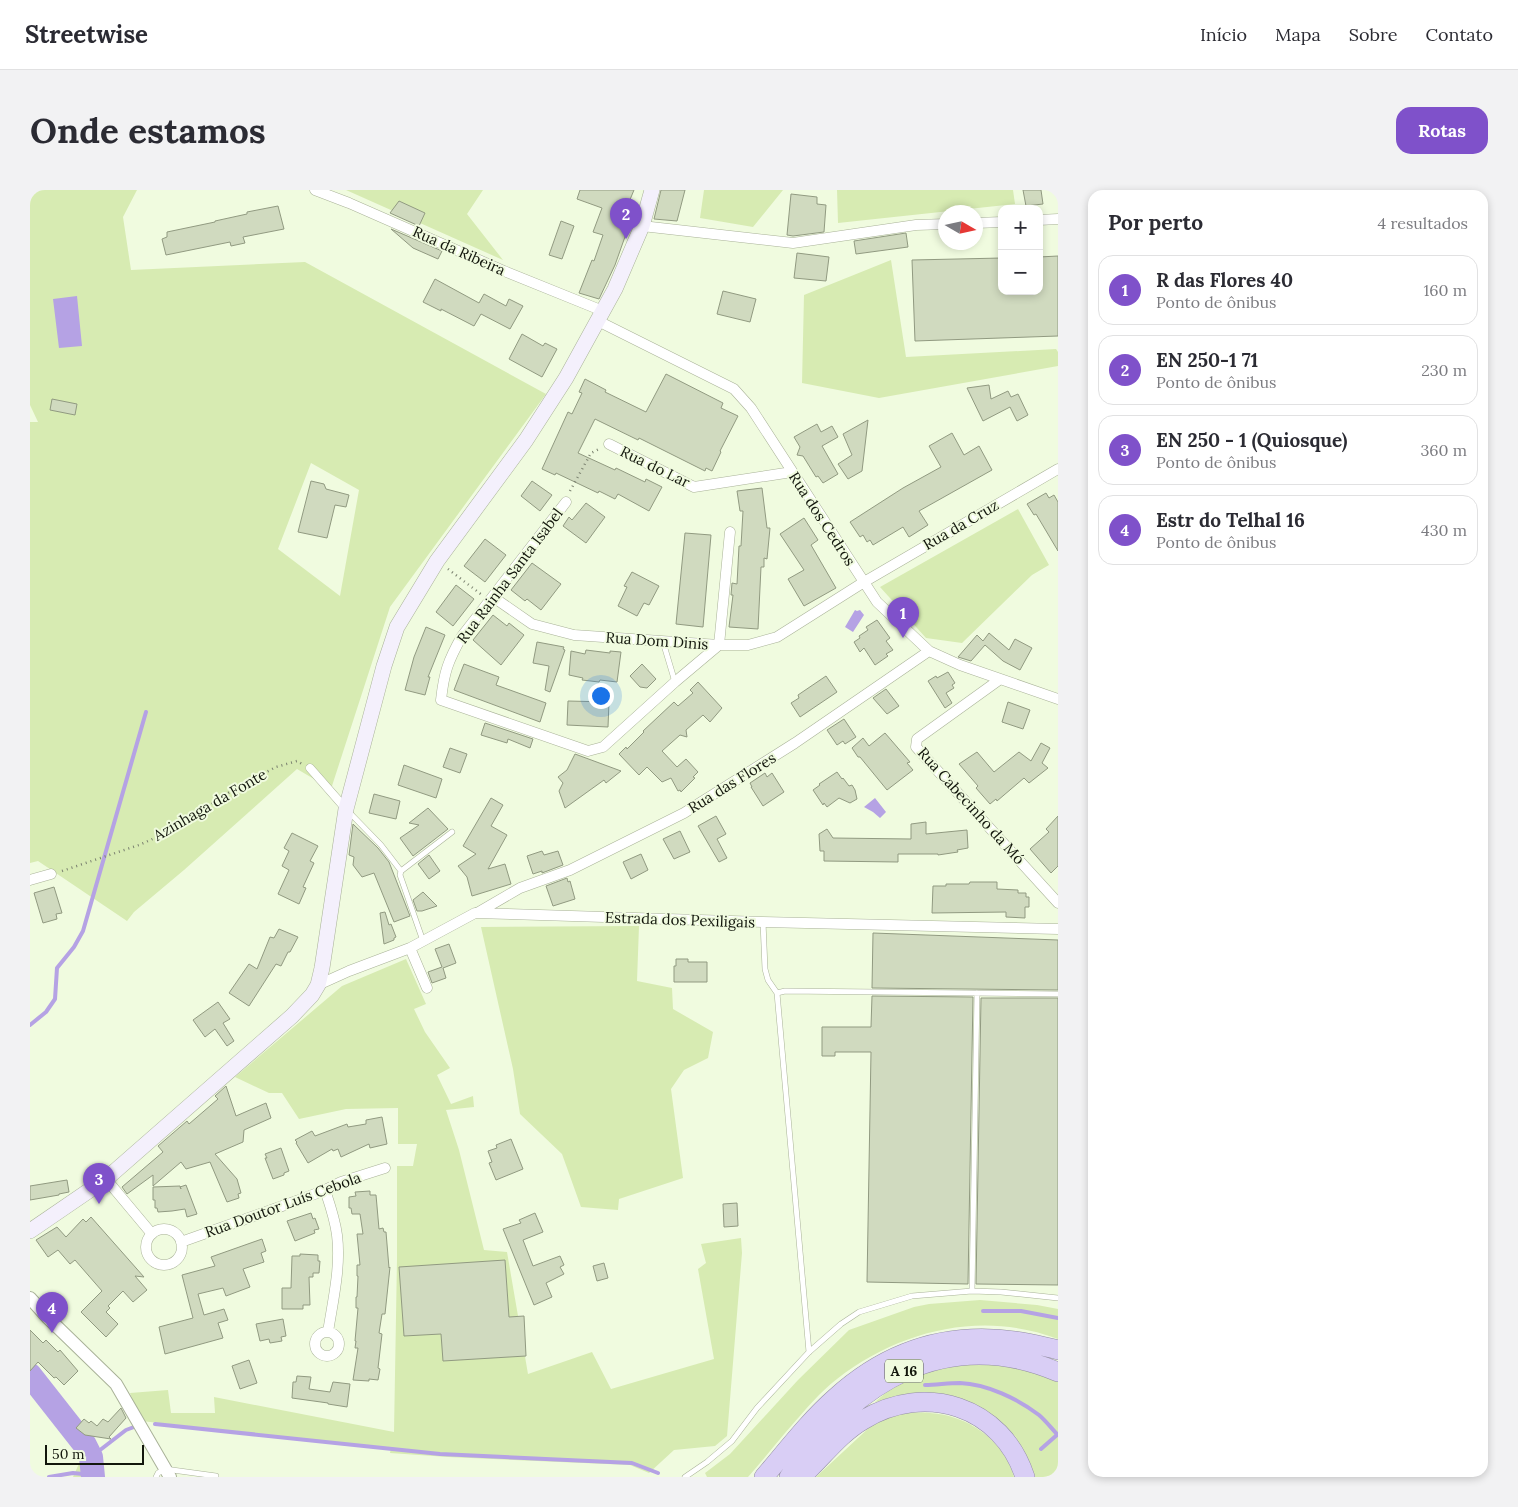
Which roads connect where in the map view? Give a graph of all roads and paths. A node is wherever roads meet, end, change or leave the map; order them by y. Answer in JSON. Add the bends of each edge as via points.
{"nodes":[{"id":1,"x":315,"y":190,"type":"edge"},
{"id":2,"x":652,"y":190,"type":"edge"},
{"id":3,"x":1058,"y":219,"type":"edge"},
{"id":4,"x":1043,"y":220,"type":"edge"},
{"id":5,"x":998,"y":222,"type":"edge"},
{"id":6,"x":983,"y":223,"type":"edge"},
{"id":7,"x":938,"y":224,"type":"edge"},
{"id":8,"x":642,"y":226,"type":"junction"},
{"id":9,"x":601,"y":316,"type":"junction"},
{"id":10,"x":609,"y":444,"type":"joint"},
{"id":11,"x":1058,"y":469,"type":"edge"},
{"id":12,"x":792,"y":472,"type":"junction"},
{"id":13,"x":566,"y":502,"type":"joint"},
{"id":14,"x":730,"y":532,"type":"dead end"},
{"id":15,"x":437,"y":561,"type":"junction"},
{"id":16,"x":864,"y":582,"type":"junction"},
{"id":17,"x":491,"y":599,"type":"junction"},
{"id":18,"x":663,"y":642,"type":"junction"},
{"id":19,"x":718,"y":645,"type":"junction"},
{"id":20,"x":929,"y":651,"type":"junction"},
{"id":21,"x":999,"y":680,"type":"junction"},
{"id":22,"x":675,"y":682,"type":"junction"},
{"id":23,"x":1058,"y":699,"type":"edge"},
{"id":24,"x":310,"y":768,"type":"joint"},
{"id":25,"x":346,"y":809,"type":"junction"},
{"id":26,"x":452,"y":832,"type":"dead end"},
{"id":27,"x":401,"y":871,"type":"junction"},
{"id":28,"x":51,"y":874,"type":"joint"},
{"id":29,"x":30,"y":880,"type":"edge"},
{"id":30,"x":1058,"y":903,"type":"edge"},
{"id":31,"x":475,"y":913,"type":"junction"},
{"id":32,"x":762,"y":922,"type":"junction"},
{"id":33,"x":1058,"y":929,"type":"edge"},
{"id":34,"x":423,"y":941,"type":"junction"},
{"id":35,"x":410,"y":948,"type":"junction"},
{"id":36,"x":318,"y":985,"type":"junction"},
{"id":37,"x":427,"y":988,"type":"dead end"},
{"id":38,"x":778,"y":993,"type":"junction"},
{"id":39,"x":977,"y":993,"type":"junction"},
{"id":40,"x":1058,"y":994,"type":"edge"},
{"id":41,"x":384,"y":1168,"type":"dead end"},
{"id":42,"x":106,"y":1179,"type":"junction"},
{"id":43,"x":325,"y":1190,"type":"junction"},
{"id":44,"x":30,"y":1231,"type":"edge"},
{"id":45,"x":152,"y":1234,"type":"junction"},
{"id":46,"x":181,"y":1242,"type":"junction"},
{"id":47,"x":972,"y":1291,"type":"junction"},
{"id":48,"x":30,"y":1298,"type":"edge"},
{"id":49,"x":1058,"y":1298,"type":"edge"},
{"id":50,"x":328,"y":1332,"type":"dead end"},
{"id":51,"x":1029,"y":1344,"type":"junction"},
{"id":52,"x":1058,"y":1350,"type":"edge"},
{"id":53,"x":809,"y":1352,"type":"junction"},
{"id":54,"x":1058,"y":1356,"type":"edge"},
{"id":55,"x":1058,"y":1372,"type":"edge"},
{"id":56,"x":164,"y":1474,"type":"edge"},
{"id":57,"x":217,"y":1477,"type":"edge"},
{"id":58,"x":685,"y":1477,"type":"edge"},
{"id":59,"x":764,"y":1477,"type":"edge"},
{"id":60,"x":790,"y":1477,"type":"edge"},
{"id":61,"x":801,"y":1477,"type":"edge"},
{"id":62,"x":1025,"y":1477,"type":"edge"}],
"edges":[{"from":1,"to":9,"type":"street","name":"Rua da Ribeira"},
{"from":2,"to":8,"type":"main road"},
{"from":3,"to":4,"type":"street"},
{"from":5,"to":6,"type":"street"},
{"from":7,"to":8,"type":"street","via":[[794,243]]},
{"from":8,"to":9,"type":"main road"},
{"from":9,"to":12,"type":"street","name":"Rua dos Cedros","via":[[734,389]]},
{"from":9,"to":15,"type":"main road","via":[[545,412]]},
{"from":10,"to":12,"type":"street","name":"Rua do Lar","via":[[694,487]]},
{"from":10,"to":13,"type":"path","via":[[591,453]]},
{"from":11,"to":16,"type":"street","name":"Rua da Cruz"},
{"from":12,"to":16,"type":"street","name":"Rua dos Cedros"},
{"from":13,"to":17,"type":"street","name":"Rua Rainha Santa Isabel"},
{"from":14,"to":19,"type":"street","name":"Rua Dom Dinis"},
{"from":15,"to":17,"type":"path"},
{"from":15,"to":25,"type":"main road","via":[[397,627]]},
{"from":16,"to":19,"type":"street","via":[[777,637],[748,645]]},
{"from":16,"to":20,"type":"street","name":"Rua dos Cedros","via":[[877,602]]},
{"from":17,"to":18,"type":"street","name":"Rua Dom Dinis","via":[[532,624],[574,635]]},
{"from":17,"to":22,"type":"street","name":"Rua Rainha Santa Isabel","via":[[450,656],[441,700],[588,751],[603,747]]},
{"from":18,"to":19,"type":"street","name":"Rua Dom Dinis"},
{"from":18,"to":22,"type":"lane"},
{"from":19,"to":22,"type":"street","name":"Rua Rainha Santa Isabel"},
{"from":20,"to":21,"type":"street","name":"Rua dos Cedros"},
{"from":20,"to":31,"type":"street","name":"Rua das Flores","via":[[795,743],[684,813],[570,870],[520,888]]},
{"from":21,"to":23,"type":"street","name":"Rua dos Cedros"},
{"from":21,"to":30,"type":"street","name":"Rua Cabecinho da Mó","via":[[917,739],[916,747]]},
{"from":24,"to":25,"type":"street"},
{"from":24,"to":28,"type":"path","name":"Azinhaga da Fonte","via":[[298,762],[276,767],[237,786],[176,829],[139,845]]},
{"from":25,"to":27,"type":"lane"},
{"from":25,"to":36,"type":"main road"},
{"from":26,"to":27,"type":"lane"},
{"from":27,"to":34,"type":"lane"},
{"from":28,"to":29,"type":"street"},
{"from":31,"to":32,"type":"street","name":"Estrada dos Pexiligais"},
{"from":31,"to":34,"type":"street"},
{"from":32,"to":33,"type":"street","name":"Estrada dos Pexiligais"},
{"from":32,"to":38,"type":"lane","via":[[765,969],[768,980]]},
{"from":34,"to":35,"type":"street"},
{"from":35,"to":36,"type":"street"},
{"from":35,"to":37,"type":"street"},
{"from":36,"to":42,"type":"main road","via":[[292,1016]]},
{"from":38,"to":39,"type":"lane"},
{"from":38,"to":53,"type":"lane"},
{"from":39,"to":40,"type":"lane"},
{"from":39,"to":47,"type":"lane"},
{"from":41,"to":43,"type":"street","name":"Rua Doutor Luís Cebola"},
{"from":42,"to":44,"type":"main road"},
{"from":42,"to":45,"type":"street"},
{"from":43,"to":46,"type":"street","name":"Rua Doutor Luís Cebola"},
{"from":43,"to":50,"type":"street","via":[[333,1213],[339,1257]]},
{"from":45,"to":46,"type":"street","via":[[157,1230],[169,1230]]},
{"from":45,"to":46,"type":"street","via":[[146,1250],[156,1263],[162,1265],[173,1262],[180,1254]]},
{"from":47,"to":49,"type":"lane"},
{"from":47,"to":53,"type":"lane","via":[[912,1296],[859,1312]]},
{"from":48,"to":56,"type":"street","via":[[116,1384]]},
{"from":51,"to":52,"type":"highway","number":"A 16"},
{"from":51,"to":54,"type":"highway","number":"A 16"},
{"from":51,"to":59,"type":"highway","number":"A 16","via":[[1002,1338],[955,1339],[903,1353],[878,1366],[835,1397]]},
{"from":53,"to":58,"type":"lane","via":[[757,1408],[732,1441]]},
{"from":55,"to":60,"type":"highway","number":"A 16","via":[[1024,1360],[979,1354],[953,1356],[906,1370],[881,1383],[841,1415],[803,1456]]},
{"from":56,"to":57,"type":"lane"},
{"from":61,"to":62,"type":"highway","number":"A 16","via":[[860,1421],[882,1409],[917,1401],[953,1405],[978,1416],[1007,1442]]}]}
